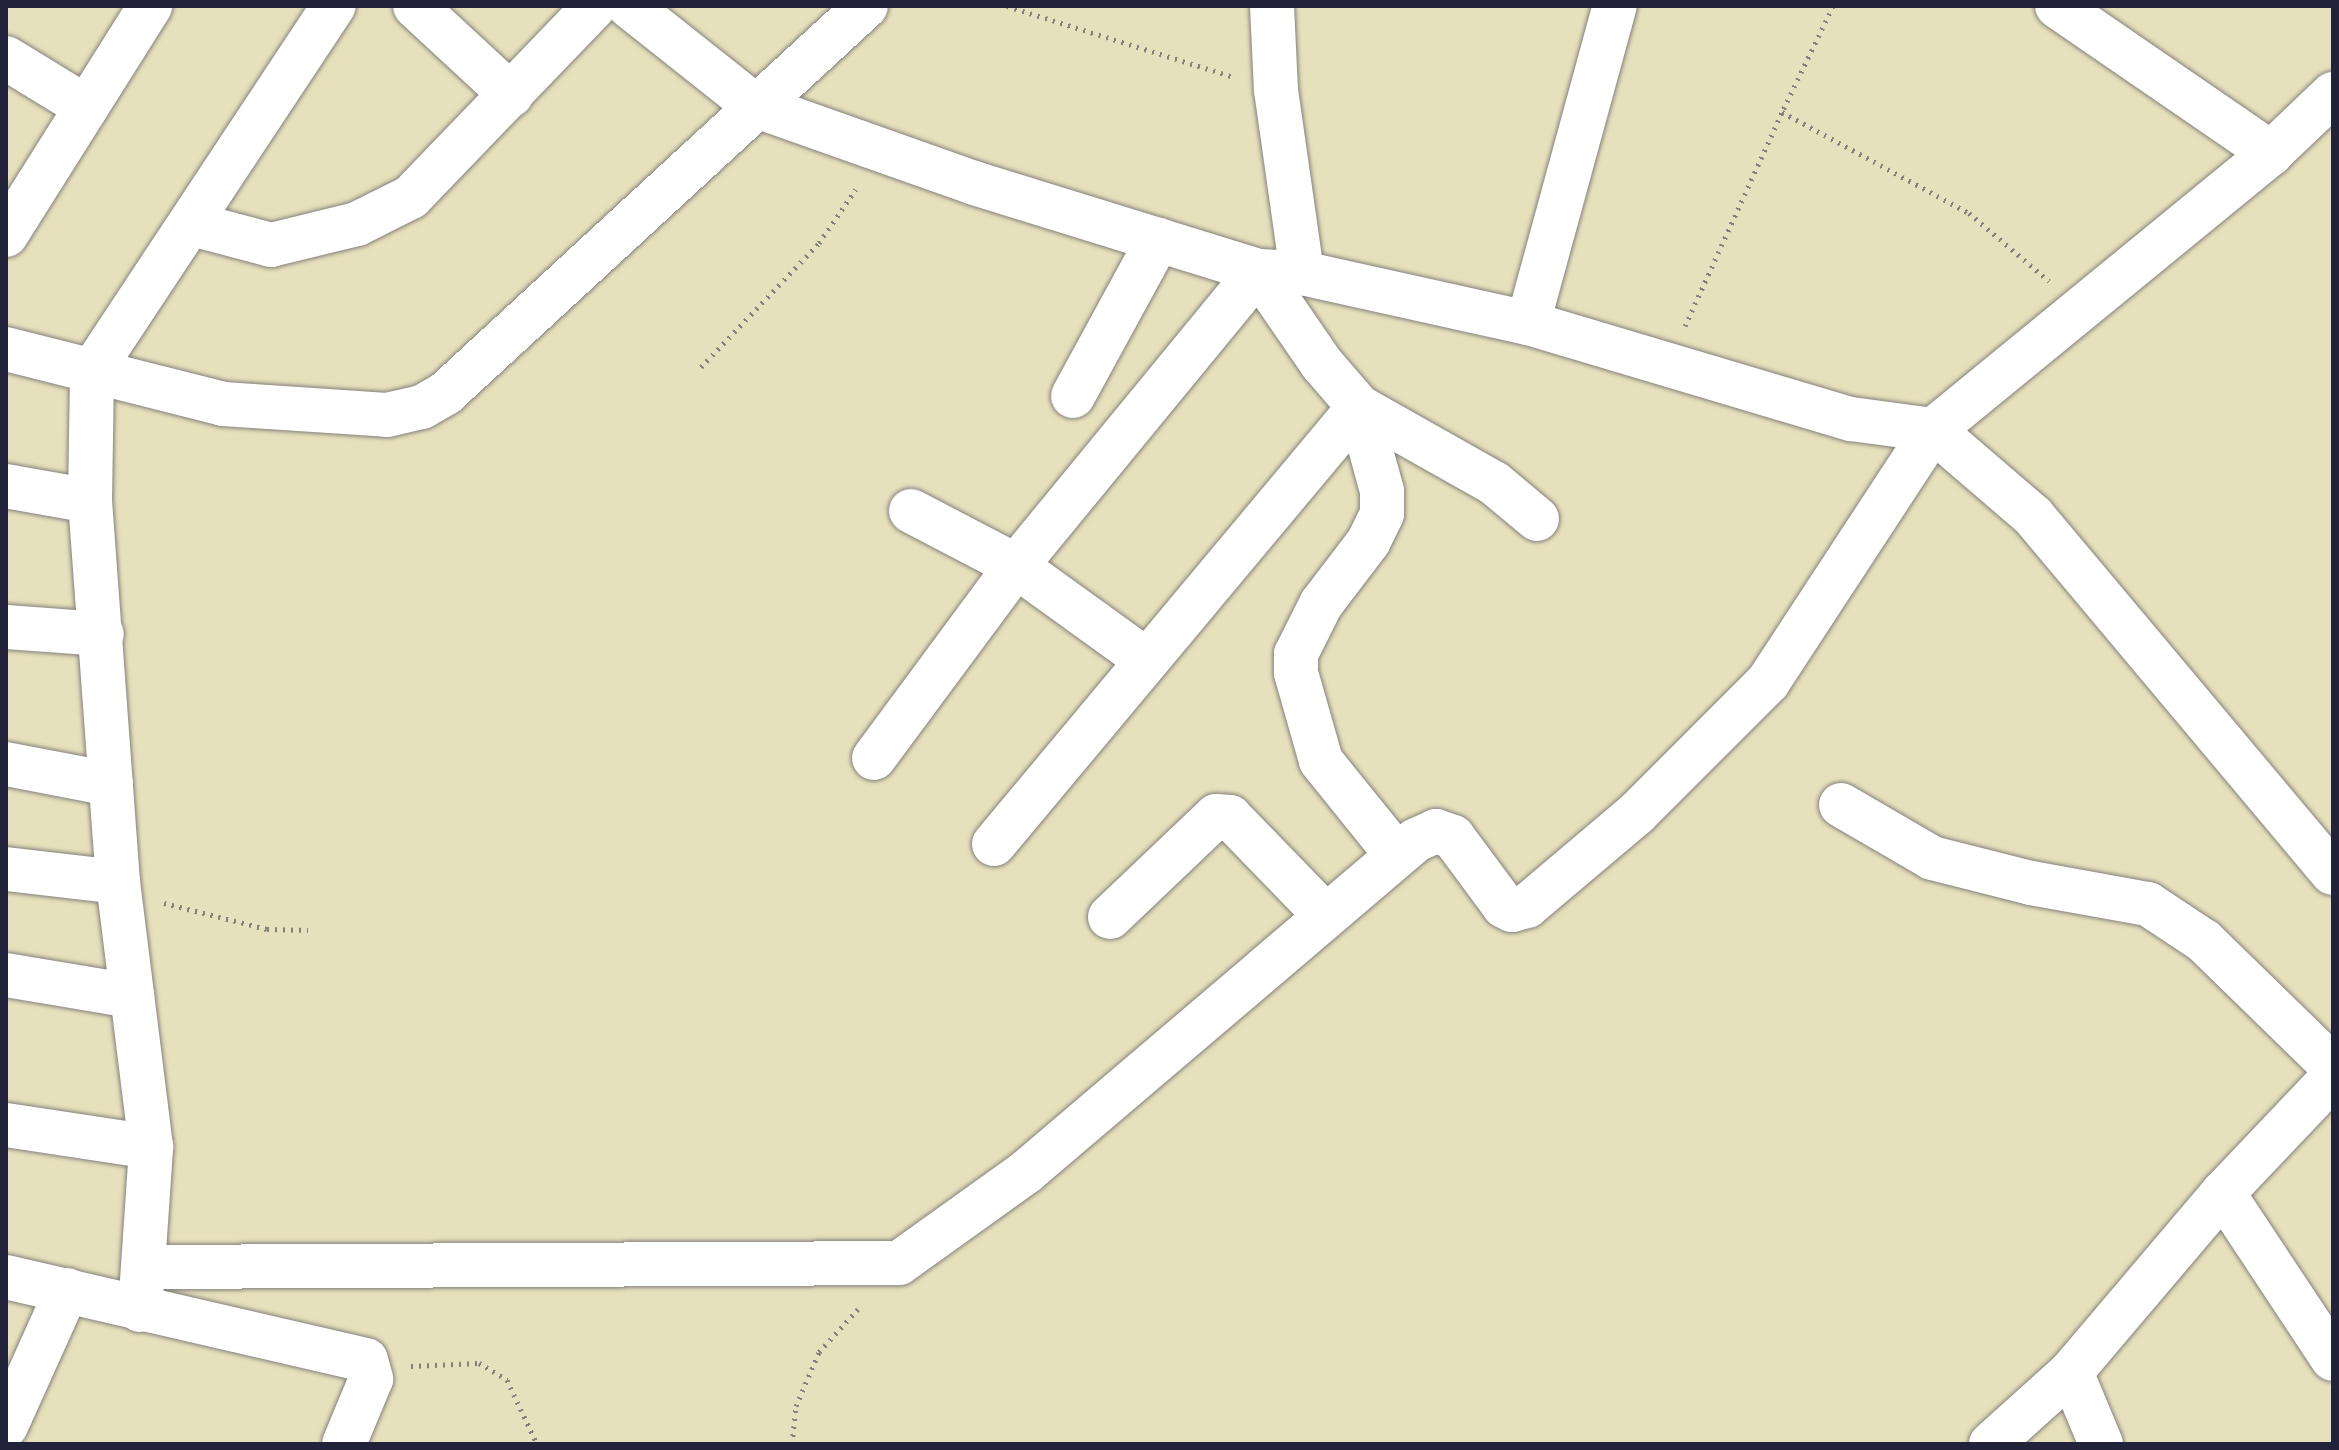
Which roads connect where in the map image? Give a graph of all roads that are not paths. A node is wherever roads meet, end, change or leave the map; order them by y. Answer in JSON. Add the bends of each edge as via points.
{"nodes":[{"id":1,"x":150,"y":6,"type":"edge"},
{"id":2,"x":334,"y":6,"type":"edge"},
{"id":3,"x":415,"y":6,"type":"edge"},
{"id":4,"x":595,"y":6,"type":"edge"},
{"id":5,"x":629,"y":6,"type":"edge"},
{"id":6,"x":866,"y":6,"type":"edge"},
{"id":7,"x":1272,"y":6,"type":"edge"},
{"id":8,"x":1615,"y":6,"type":"edge"},
{"id":9,"x":2057,"y":6,"type":"edge"},
{"id":10,"x":6,"y":58,"type":"edge"},
{"id":11,"x":2333,"y":94,"type":"edge"},
{"id":12,"x":511,"y":95,"type":"junction"},
{"id":13,"x":754,"y":105,"type":"junction"},
{"id":14,"x":86,"y":107,"type":"junction"},
{"id":15,"x":2271,"y":153,"type":"junction"},
{"id":16,"x":192,"y":224,"type":"junction"},
{"id":17,"x":6,"y":235,"type":"edge"},
{"id":18,"x":1158,"y":240,"type":"junction"},
{"id":19,"x":1258,"y":271,"type":"junction"},
{"id":20,"x":1302,"y":273,"type":"junction"},
{"id":21,"x":1528,"y":323,"type":"junction"},
{"id":22,"x":6,"y":349,"type":"edge"},
{"id":23,"x":92,"y":371,"type":"junction"},
{"id":24,"x":1073,"y":396,"type":"dead end"},
{"id":25,"x":1359,"y":407,"type":"junction"},
{"id":26,"x":1933,"y":430,"type":"junction"},
{"id":27,"x":6,"y":486,"type":"edge"},
{"id":28,"x":90,"y":501,"type":"junction"},
{"id":29,"x":911,"y":511,"type":"dead end"},
{"id":30,"x":1537,"y":519,"type":"dead end"},
{"id":31,"x":1016,"y":566,"type":"junction"},
{"id":32,"x":6,"y":627,"type":"edge"},
{"id":33,"x":102,"y":634,"type":"junction"},
{"id":34,"x":1145,"y":659,"type":"junction"},
{"id":35,"x":874,"y":758,"type":"dead end"},
{"id":36,"x":6,"y":764,"type":"edge"},
{"id":37,"x":111,"y":784,"type":"junction"},
{"id":38,"x":1841,"y":805,"type":"dead end"},
{"id":39,"x":994,"y":844,"type":"dead end"},
{"id":40,"x":1396,"y":854,"type":"junction"},
{"id":41,"x":6,"y":869,"type":"edge"},
{"id":42,"x":2333,"y":873,"type":"edge"},
{"id":43,"x":118,"y":882,"type":"junction"},
{"id":44,"x":1324,"y":914,"type":"junction"},
{"id":45,"x":1110,"y":917,"type":"dead end"},
{"id":46,"x":6,"y":975,"type":"edge"},
{"id":47,"x":132,"y":996,"type":"junction"},
{"id":48,"x":2333,"y":1067,"type":"edge"},
{"id":49,"x":2333,"y":1077,"type":"edge"},
{"id":50,"x":6,"y":1125,"type":"edge"},
{"id":51,"x":151,"y":1147,"type":"junction"},
{"id":52,"x":2223,"y":1193,"type":"junction"},
{"id":53,"x":147,"y":1267,"type":"junction"},
{"id":54,"x":6,"y":1277,"type":"edge"},
{"id":55,"x":67,"y":1290,"type":"junction"},
{"id":56,"x":140,"y":1310,"type":"junction"},
{"id":57,"x":2333,"y":1359,"type":"edge"},
{"id":58,"x":2071,"y":1372,"type":"junction"},
{"id":59,"x":6,"y":1426,"type":"edge"},
{"id":60,"x":344,"y":1444,"type":"edge"},
{"id":61,"x":1991,"y":1444,"type":"edge"},
{"id":62,"x":2101,"y":1444,"type":"edge"}],
"edges":[{"from":1,"to":14,"type":"street"},
{"from":2,"to":16,"type":"street"},
{"from":3,"to":12,"type":"street"},
{"from":4,"to":12,"type":"street"},
{"from":5,"to":13,"type":"street"},
{"from":6,"to":13,"type":"street"},
{"from":7,"to":20,"type":"street","via":[[1276,90]]},
{"from":8,"to":21,"type":"street"},
{"from":9,"to":15,"type":"street"},
{"from":10,"to":14,"type":"street"},
{"from":11,"to":15,"type":"street"},
{"from":12,"to":16,"type":"street","via":[[411,197],[357,224],[271,245]]},
{"from":13,"to":18,"type":"street"},
{"from":13,"to":23,"type":"street","via":[[446,393],[422,407],[387,415],[223,404]]},
{"from":14,"to":17,"type":"street"},
{"from":15,"to":26,"type":"street"},
{"from":16,"to":23,"type":"street"},
{"from":18,"to":19,"type":"street"},
{"from":18,"to":24,"type":"street"},
{"from":19,"to":20,"type":"street"},
{"from":19,"to":25,"type":"street","via":[[1322,364]]},
{"from":19,"to":31,"type":"street"},
{"from":20,"to":21,"type":"street"},
{"from":21,"to":26,"type":"street","via":[[1851,419]]},
{"from":22,"to":23,"type":"street"},
{"from":23,"to":28,"type":"street"},
{"from":25,"to":30,"type":"street","via":[[1494,483]]},
{"from":25,"to":34,"type":"street"},
{"from":25,"to":40,"type":"street","via":[[1382,491],[1382,514],[1369,541],[1321,604],[1296,654],[1296,673],[1321,761]]},
{"from":26,"to":40,"type":"street","via":[[1768,682],[1637,813],[1527,906],[1504,906],[1445,833],[1436,831]]},
{"from":26,"to":42,"type":"street","via":[[2033,516]]},
{"from":27,"to":28,"type":"street"},
{"from":28,"to":33,"type":"street"},
{"from":29,"to":31,"type":"street"},
{"from":31,"to":34,"type":"street"},
{"from":31,"to":35,"type":"street"},
{"from":32,"to":33,"type":"street"},
{"from":33,"to":37,"type":"street"},
{"from":34,"to":39,"type":"street"},
{"from":36,"to":37,"type":"street"},
{"from":37,"to":43,"type":"street"},
{"from":38,"to":48,"type":"street","via":[[1932,858],[2148,904],[2204,941]]},
{"from":40,"to":44,"type":"street"},
{"from":41,"to":43,"type":"street"},
{"from":43,"to":47,"type":"street"},
{"from":44,"to":45,"type":"street","via":[[1230,817],[1216,816]]},
{"from":44,"to":53,"type":"street","via":[[1026,1172],[899,1263]]},
{"from":46,"to":47,"type":"street"},
{"from":47,"to":51,"type":"street"},
{"from":49,"to":52,"type":"street"},
{"from":50,"to":51,"type":"street"},
{"from":51,"to":53,"type":"street"},
{"from":52,"to":57,"type":"street"},
{"from":52,"to":58,"type":"street"},
{"from":53,"to":56,"type":"street"},
{"from":54,"to":55,"type":"street"},
{"from":55,"to":56,"type":"street"},
{"from":55,"to":59,"type":"street"},
{"from":56,"to":60,"type":"street","via":[[366,1360],[371,1367]]},
{"from":58,"to":61,"type":"street"},
{"from":58,"to":62,"type":"street"}]}
